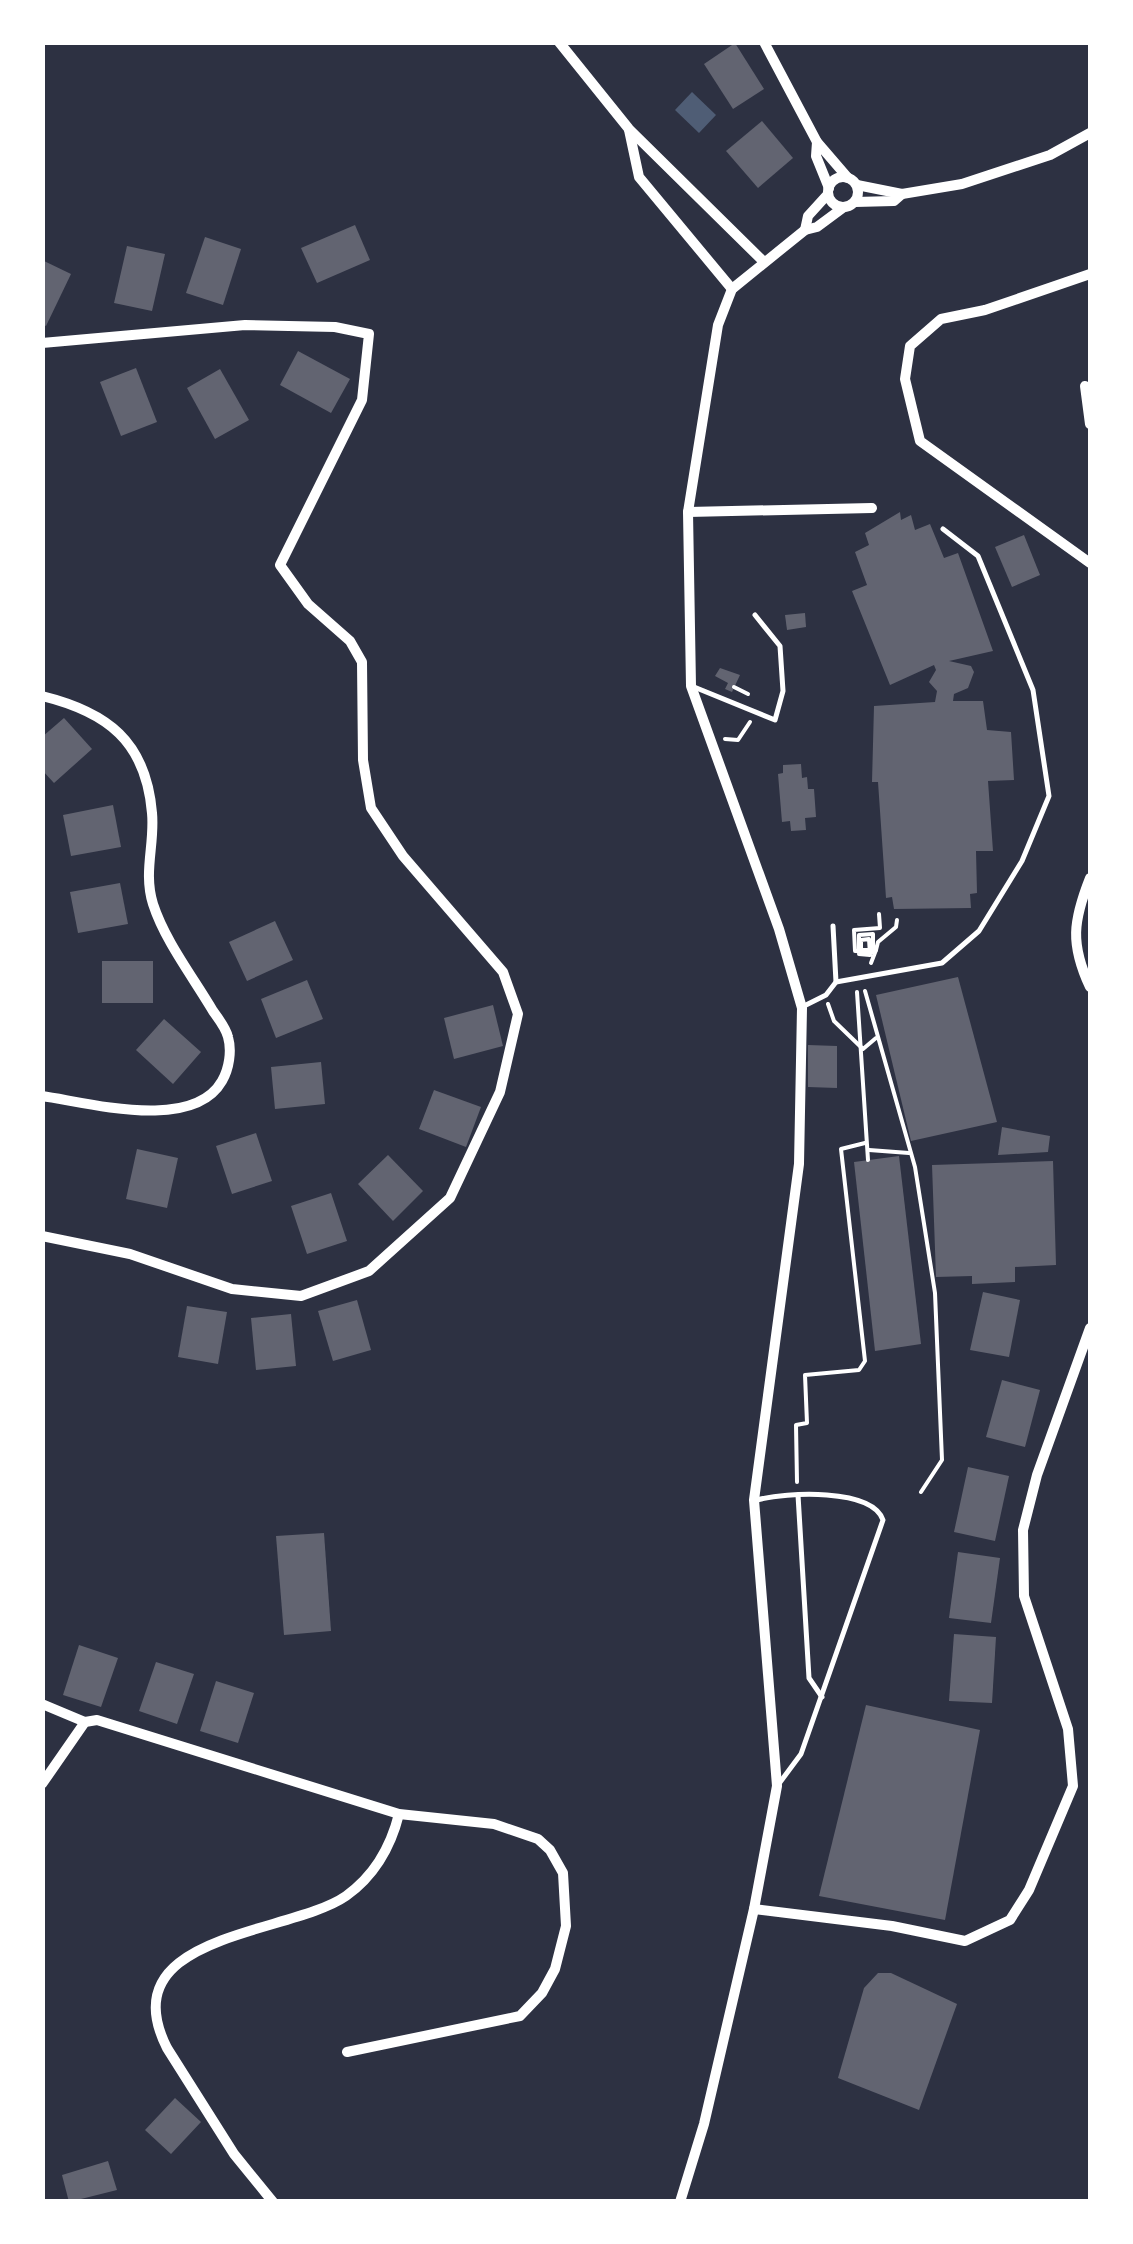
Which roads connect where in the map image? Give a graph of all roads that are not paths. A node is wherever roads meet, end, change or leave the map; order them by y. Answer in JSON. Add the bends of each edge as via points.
{"nodes":[{"id":1,"x":559,"y":42,"type":"edge"},
{"id":2,"x":764,"y":42,"type":"edge"},
{"id":3,"x":629,"y":129,"type":"junction"},
{"id":4,"x":1090,"y":133,"type":"edge"},
{"id":5,"x":817,"y":142,"type":"junction"},
{"id":6,"x":852,"y":182,"type":"junction"},
{"id":7,"x":828,"y":191,"type":"junction"},
{"id":8,"x":902,"y":194,"type":"junction"},
{"id":9,"x":849,"y":205,"type":"junction"},
{"id":10,"x":804,"y":230,"type":"junction"},
{"id":11,"x":764,"y":262,"type":"junction"},
{"id":12,"x":1090,"y":274,"type":"edge"},
{"id":13,"x":732,"y":289,"type":"junction"},
{"id":14,"x":42,"y":343,"type":"edge"},
{"id":15,"x":1086,"y":386,"type":"dead end"},
{"id":16,"x":1090,"y":424,"type":"edge"},
{"id":17,"x":872,"y":508,"type":"dead end"},
{"id":18,"x":688,"y":512,"type":"junction"},
{"id":19,"x":944,"y":529,"type":"dead end"},
{"id":20,"x":1090,"y":563,"type":"edge"},
{"id":21,"x":755,"y":616,"type":"dead end"},
{"id":22,"x":691,"y":686,"type":"junction"},
{"id":23,"x":42,"y":696,"type":"edge"},
{"id":24,"x":1090,"y":878,"type":"edge"},
{"id":25,"x":833,"y":926,"type":"dead end"},
{"id":26,"x":836,"y":982,"type":"junction"},
{"id":27,"x":1090,"y":987,"type":"edge"},
{"id":28,"x":802,"y":1008,"type":"junction"},
{"id":29,"x":42,"y":1096,"type":"edge"},
{"id":30,"x":42,"y":1236,"type":"edge"},
{"id":31,"x":1090,"y":1328,"type":"edge"},
{"id":32,"x":798,"y":1495,"type":"junction"},
{"id":33,"x":754,"y":1500,"type":"junction"},
{"id":34,"x":822,"y":1697,"type":"junction"},
{"id":35,"x":42,"y":1704,"type":"edge"},
{"id":36,"x":85,"y":1722,"type":"junction"},
{"id":37,"x":42,"y":1784,"type":"edge"},
{"id":38,"x":777,"y":1786,"type":"junction"},
{"id":39,"x":399,"y":1814,"type":"junction"},
{"id":40,"x":754,"y":1909,"type":"junction"},
{"id":41,"x":348,"y":2052,"type":"dead end"},
{"id":42,"x":273,"y":2202,"type":"edge"},
{"id":43,"x":680,"y":2202,"type":"edge"}],
"edges":[{"from":1,"to":3,"type":"street"},
{"from":2,"to":5,"type":"street"},
{"from":3,"to":11,"type":"street"},
{"from":3,"to":13,"type":"street","via":[[639,178]]},
{"from":4,"to":8,"type":"street","via":[[1005,171]]},
{"from":5,"to":6,"type":"street"},
{"from":5,"to":7,"type":"street"},
{"from":6,"to":7,"type":"street","via":[[836,179]]},
{"from":6,"to":8,"type":"street"},
{"from":6,"to":9,"type":"street"},
{"from":7,"to":9,"type":"street","via":[[833,204]]},
{"from":7,"to":10,"type":"street"},
{"from":8,"to":9,"type":"street","via":[[894,201]]},
{"from":9,"to":10,"type":"street"},
{"from":10,"to":11,"type":"street"},
{"from":11,"to":13,"type":"street"},
{"from":12,"to":20,"type":"street","via":[[941,319],[910,346],[905,379],[920,441]]},
{"from":13,"to":18,"type":"street","via":[[718,325]]},
{"from":14,"to":30,"type":"street","via":[[245,325],[335,326],[369,334],[362,400],[280,565],[362,662],[371,808],[403,856],[503,972],[518,1014],[500,1092],[450,1198],[369,1270],[301,1296],[232,1290],[130,1254]]},
{"from":15,"to":16,"type":"street"},
{"from":17,"to":18,"type":"street"},
{"from":18,"to":22,"type":"street"},
{"from":19,"to":26,"type":"lane","via":[[978,556],[1034,690],[1049,796],[1022,861],[978,931],[942,963]]},
{"from":21,"to":22,"type":"lane","via":[[780,646],[783,691],[775,720]]},
{"from":22,"to":28,"type":"street"},
{"from":23,"to":29,"type":"street","via":[[82,705],[118,726],[138,765],[152,812],[147,871],[153,905],[228,1037],[228,1069],[214,1094],[178,1109],[146,1112]]},
{"from":24,"to":27,"type":"street","via":[[1075,917],[1078,960]]},
{"from":25,"to":26,"type":"lane"},
{"from":26,"to":28,"type":"lane"},
{"from":28,"to":33,"type":"street","via":[[799,1164]]},
{"from":31,"to":40,"type":"street","via":[[1024,1530],[1024,1596],[1068,1729],[1073,1786],[1029,1890],[1010,1920],[965,1941]]},
{"from":32,"to":33,"type":"lane"},
{"from":32,"to":34,"type":"lane","via":[[809,1678]]},
{"from":32,"to":34,"type":"lane","via":[[868,1501],[883,1520]]},
{"from":33,"to":38,"type":"street"},
{"from":34,"to":38,"type":"lane","via":[[802,1754]]},
{"from":35,"to":36,"type":"street"},
{"from":36,"to":37,"type":"street"},
{"from":36,"to":39,"type":"street","via":[[98,1720]]},
{"from":38,"to":40,"type":"street"},
{"from":39,"to":41,"type":"street","via":[[494,1824],[538,1839],[563,1873],[566,1926],[556,1969],[520,2016]]},
{"from":39,"to":42,"type":"street","via":[[374,1868],[343,1898],[207,1943],[184,1958],[155,2004],[167,2048]]},
{"from":40,"to":43,"type":"street"}]}
